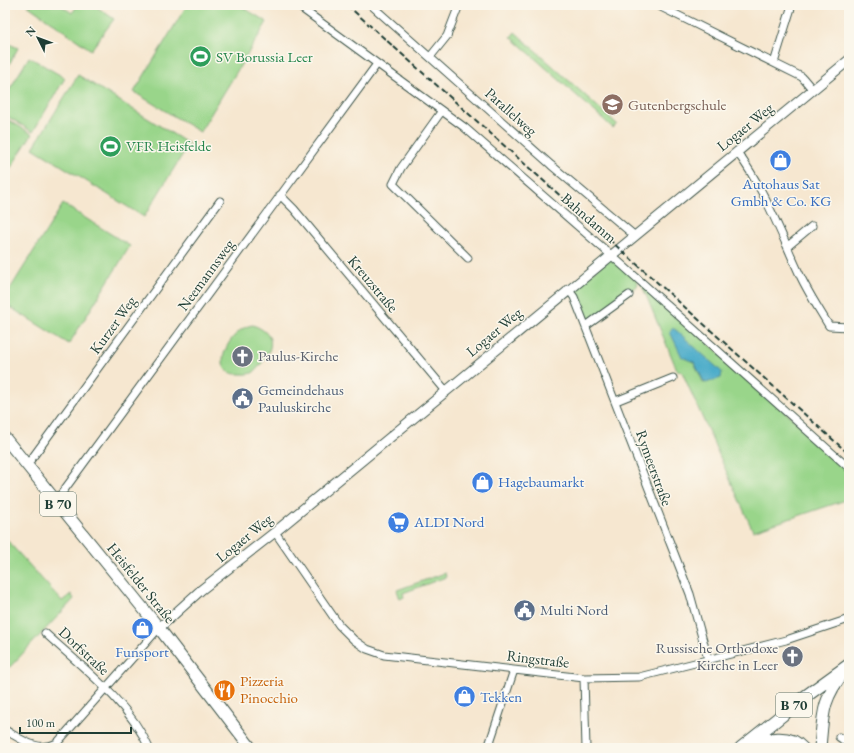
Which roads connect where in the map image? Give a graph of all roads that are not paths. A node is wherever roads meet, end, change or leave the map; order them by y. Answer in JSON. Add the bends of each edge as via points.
{"nodes":[{"id":1,"x":297,"y":5,"type":"edge"},
{"id":2,"x":371,"y":5,"type":"edge"},
{"id":3,"x":459,"y":5,"type":"edge"},
{"id":4,"x":657,"y":5,"type":"edge"},
{"id":5,"x":792,"y":5,"type":"edge"},
{"id":6,"x":430,"y":57,"type":"junction"},
{"id":7,"x":849,"y":60,"type":"edge"},
{"id":8,"x":774,"y":63,"type":"junction"},
{"id":9,"x":377,"y":64,"type":"junction"},
{"id":10,"x":813,"y":90,"type":"junction"},
{"id":11,"x":441,"y":112,"type":"junction"},
{"id":12,"x":737,"y":152,"type":"junction"},
{"id":13,"x":280,"y":195,"type":"junction"},
{"id":14,"x":220,"y":201,"type":"dead end"},
{"id":15,"x":812,"y":226,"type":"dead end"},
{"id":16,"x":635,"y":236,"type":"junction"},
{"id":17,"x":788,"y":246,"type":"junction"},
{"id":18,"x":611,"y":255,"type":"junction"},
{"id":19,"x":468,"y":258,"type":"dead end"},
{"id":20,"x":568,"y":289,"type":"junction"},
{"id":21,"x":629,"y":295,"type":"dead end"},
{"id":22,"x":586,"y":326,"type":"junction"},
{"id":23,"x":849,"y":327,"type":"edge"},
{"id":24,"x":673,"y":378,"type":"dead end"},
{"id":25,"x":446,"y":391,"type":"junction"},
{"id":26,"x":616,"y":402,"type":"junction"},
{"id":27,"x":5,"y":438,"type":"edge"},
{"id":28,"x":27,"y":465,"type":"junction"},
{"id":29,"x":849,"y":468,"type":"edge"},
{"id":30,"x":56,"y":501,"type":"junction"},
{"id":31,"x":275,"y":532,"type":"junction"},
{"id":32,"x":849,"y":619,"type":"edge"},
{"id":33,"x":159,"y":628,"type":"junction"},
{"id":34,"x":46,"y":633,"type":"dead end"},
{"id":35,"x":708,"y":659,"type":"junction"},
{"id":36,"x":849,"y":665,"type":"edge"},
{"id":37,"x":514,"y":670,"type":"junction"},
{"id":38,"x":584,"y":678,"type":"junction"},
{"id":39,"x":105,"y":688,"type":"junction"},
{"id":40,"x":5,"y":730,"type":"edge"},
{"id":41,"x":839,"y":737,"type":"dead end"},
{"id":42,"x":849,"y":744,"type":"edge"},
{"id":43,"x":46,"y":748,"type":"edge"},
{"id":44,"x":149,"y":748,"type":"edge"},
{"id":45,"x":251,"y":748,"type":"edge"},
{"id":46,"x":488,"y":748,"type":"edge"},
{"id":47,"x":586,"y":748,"type":"edge"},
{"id":48,"x":741,"y":748,"type":"edge"},
{"id":49,"x":745,"y":748,"type":"edge"},
{"id":50,"x":802,"y":748,"type":"edge"},
{"id":51,"x":820,"y":748,"type":"edge"}],
"edges":[{"from":1,"to":9,"type":"street","name":"Bahndamm"},
{"from":2,"to":6,"type":"street","name":"Parallelweg"},
{"from":3,"to":6,"type":"street","via":[[447,36]]},
{"from":4,"to":8,"type":"street"},
{"from":5,"to":8,"type":"street"},
{"from":6,"to":16,"type":"street","name":"Parallelweg"},
{"from":7,"to":10,"type":"street","name":"Logaer Weg"},
{"from":8,"to":10,"type":"street","via":[[802,77]]},
{"from":9,"to":11,"type":"street","name":"Bahndamm"},
{"from":9,"to":13,"type":"street","name":"Neemannsweg"},
{"from":10,"to":12,"type":"street","name":"Logaer Weg"},
{"from":11,"to":18,"type":"street","name":"Bahndamm","via":[[464,127]]},
{"from":11,"to":19,"type":"street","via":[[401,168],[393,184]]},
{"from":12,"to":16,"type":"street","name":"Logaer Weg"},
{"from":12,"to":17,"type":"street","via":[[749,169]]},
{"from":13,"to":25,"type":"street","name":"Kreuzstraße"},
{"from":13,"to":30,"type":"street","name":"Neemannsweg"},
{"from":14,"to":28,"type":"street","name":"Kurzer Weg"},
{"from":15,"to":17,"type":"street"},
{"from":16,"to":18,"type":"street","name":"Logaer Weg"},
{"from":17,"to":23,"type":"street","via":[[799,274],[829,326]]},
{"from":18,"to":20,"type":"street","name":"Logaer Weg"},
{"from":18,"to":29,"type":"street","name":"Bahndamm"},
{"from":20,"to":22,"type":"street","name":"Rymeerstraße"},
{"from":20,"to":25,"type":"street","name":"Logaer Weg"},
{"from":21,"to":22,"type":"street"},
{"from":22,"to":26,"type":"street","name":"Rymeerstraße"},
{"from":24,"to":26,"type":"street"},
{"from":25,"to":31,"type":"street","name":"Logaer Weg"},
{"from":26,"to":35,"type":"street","name":"Rymeerstraße","via":[[690,594]]},
{"from":27,"to":28,"type":"main road","name":"Heisfelder Straße","number":"B 70"},
{"from":28,"to":30,"type":"main road","name":"Heisfelder Straße","number":"B 70"},
{"from":30,"to":33,"type":"main road","name":"Heisfelder Straße","number":"B 70"},
{"from":31,"to":33,"type":"street","name":"Logaer Weg","via":[[201,590]]},
{"from":31,"to":37,"type":"street","name":"Ringstraße","via":[[339,625],[368,649],[384,654]]},
{"from":32,"to":35,"type":"street","name":"Ringstraße","via":[[786,640]]},
{"from":33,"to":39,"type":"street","name":"Dorfstraße"},
{"from":33,"to":45,"type":"main road","name":"Heisfelder Straße","number":"B 70"},
{"from":34,"to":39,"type":"street","name":"Dorfstraße"},
{"from":35,"to":38,"type":"street","name":"Ringstraße","via":[[639,677]]},
{"from":36,"to":48,"type":"highway","number":"B 70"},
{"from":36,"to":51,"type":"main road","number":"B 70","via":[[830,691],[824,706]]},
{"from":37,"to":38,"type":"street","name":"Ringstraße"},
{"from":37,"to":46,"type":"street"},
{"from":38,"to":47,"type":"street"},
{"from":39,"to":43,"type":"street","name":"Dorfstraße","via":[[56,743]]},
{"from":39,"to":44,"type":"street","via":[[138,725]]},
{"from":40,"to":43,"type":"street","name":"Dorfstraße","via":[[28,743]]},
{"from":41,"to":42,"type":"street"},
{"from":49,"to":50,"type":"highway","via":[[764,740],[780,739],[792,740]]}]}
